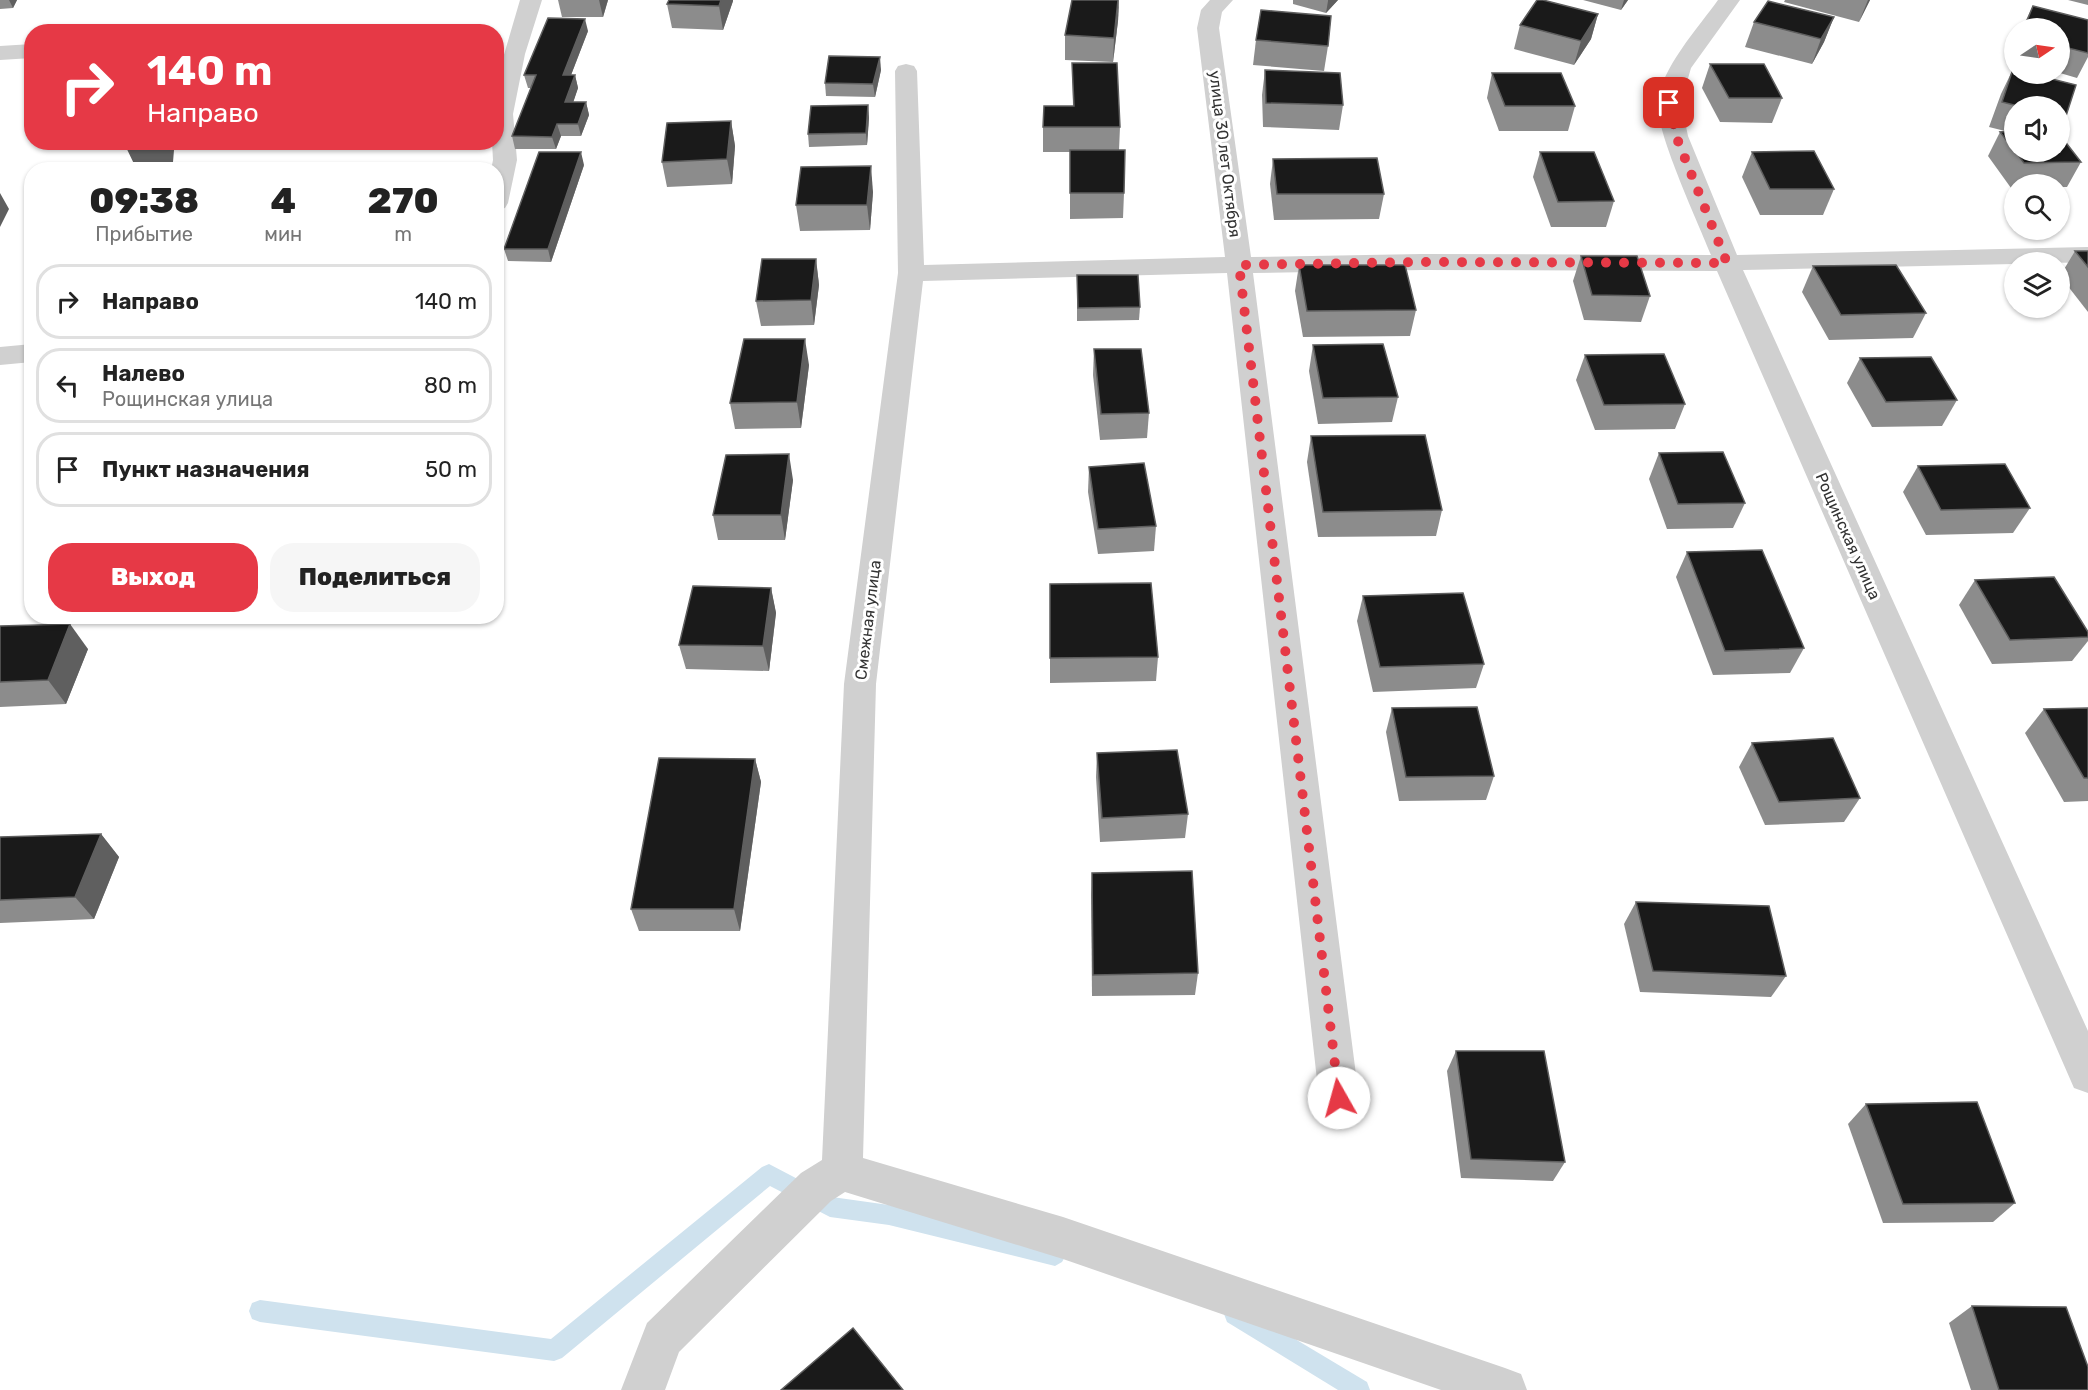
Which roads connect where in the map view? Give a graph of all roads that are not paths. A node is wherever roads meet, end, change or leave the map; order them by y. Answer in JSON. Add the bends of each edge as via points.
{"nodes":[{"id":1,"x":531,"y":0,"type":"edge"},
{"id":2,"x":1222,"y":0,"type":"edge"},
{"id":3,"x":1730,"y":0,"type":"edge"},
{"id":4,"x":24,"y":52,"type":"edge"},
{"id":5,"x":0,"y":53,"type":"edge"},
{"id":6,"x":906,"y":71,"type":"dead end"},
{"id":7,"x":504,"y":100,"type":"edge"},
{"id":8,"x":504,"y":148,"type":"edge"},
{"id":9,"x":504,"y":165,"type":"edge"},
{"id":10,"x":2088,"y":255,"type":"edge"},
{"id":11,"x":1727,"y":263,"type":"junction"},
{"id":12,"x":1239,"y":265,"type":"junction"},
{"id":13,"x":911,"y":273,"type":"junction"},
{"id":14,"x":24,"y":354,"type":"edge"},
{"id":15,"x":0,"y":356,"type":"edge"},
{"id":16,"x":2088,"y":1075,"type":"edge"},
{"id":17,"x":1339,"y":1098,"type":"dead end"},
{"id":18,"x":818,"y":1188,"type":"junction"},
{"id":19,"x":643,"y":1390,"type":"edge"},
{"id":20,"x":1506,"y":1390,"type":"edge"}],
"edges":[{"from":1,"to":7,"type":"street"},
{"from":2,"to":12,"type":"street","name":"улица 30 лет Октября","via":[[1212,10],[1208,28]]},
{"from":3,"to":11,"type":"street","name":"Рощинская улица","via":[[1680,68],[1669,103],[1676,136]]},
{"from":4,"to":5,"type":"street"},
{"from":6,"to":13,"type":"street","name":"Смежная улица"},
{"from":8,"to":9,"type":"street"},
{"from":10,"to":11,"type":"street"},
{"from":11,"to":12,"type":"street"},
{"from":11,"to":16,"type":"street","name":"Рощинская улица"},
{"from":12,"to":13,"type":"street"},
{"from":12,"to":17,"type":"street","name":"улица 30 лет Октября"},
{"from":13,"to":18,"type":"street","name":"Смежная улица","via":[[860,684]]},
{"from":14,"to":15,"type":"street"},
{"from":18,"to":19,"type":"street","via":[[662,1338]]},
{"from":18,"to":20,"type":"street","via":[[1063,1238]]}]}
